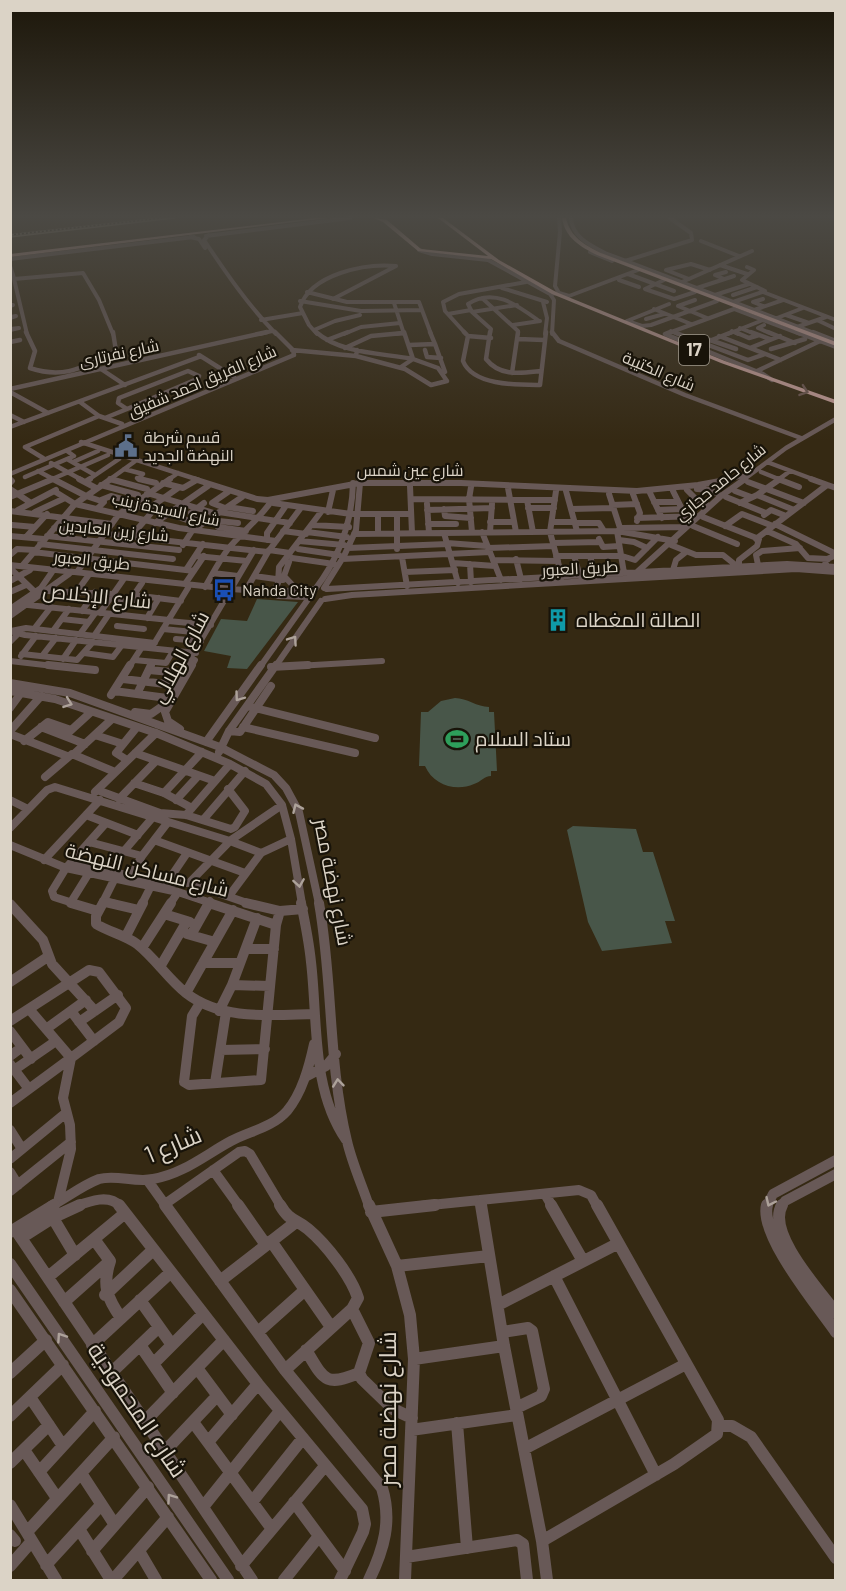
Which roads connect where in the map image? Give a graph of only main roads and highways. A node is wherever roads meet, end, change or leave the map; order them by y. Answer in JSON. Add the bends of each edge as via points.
{"nodes":[{"id":1,"x":553,"y":292,"type":"edge"},
{"id":2,"x":702,"y":292,"type":"edge"},
{"id":3,"x":554,"y":302,"type":"road end"},
{"id":4,"x":587,"y":307,"type":"junction"},
{"id":5,"x":836,"y":344,"type":"edge"},
{"id":6,"x":836,"y":402,"type":"edge"}],
"edges":[{"from":1,"to":4,"type":"highway","number":"17"},
{"from":2,"to":5,"type":"highway"},
{"from":3,"to":4,"type":"highway"},
{"from":4,"to":6,"type":"highway","number":"17","one_way":true}]}
